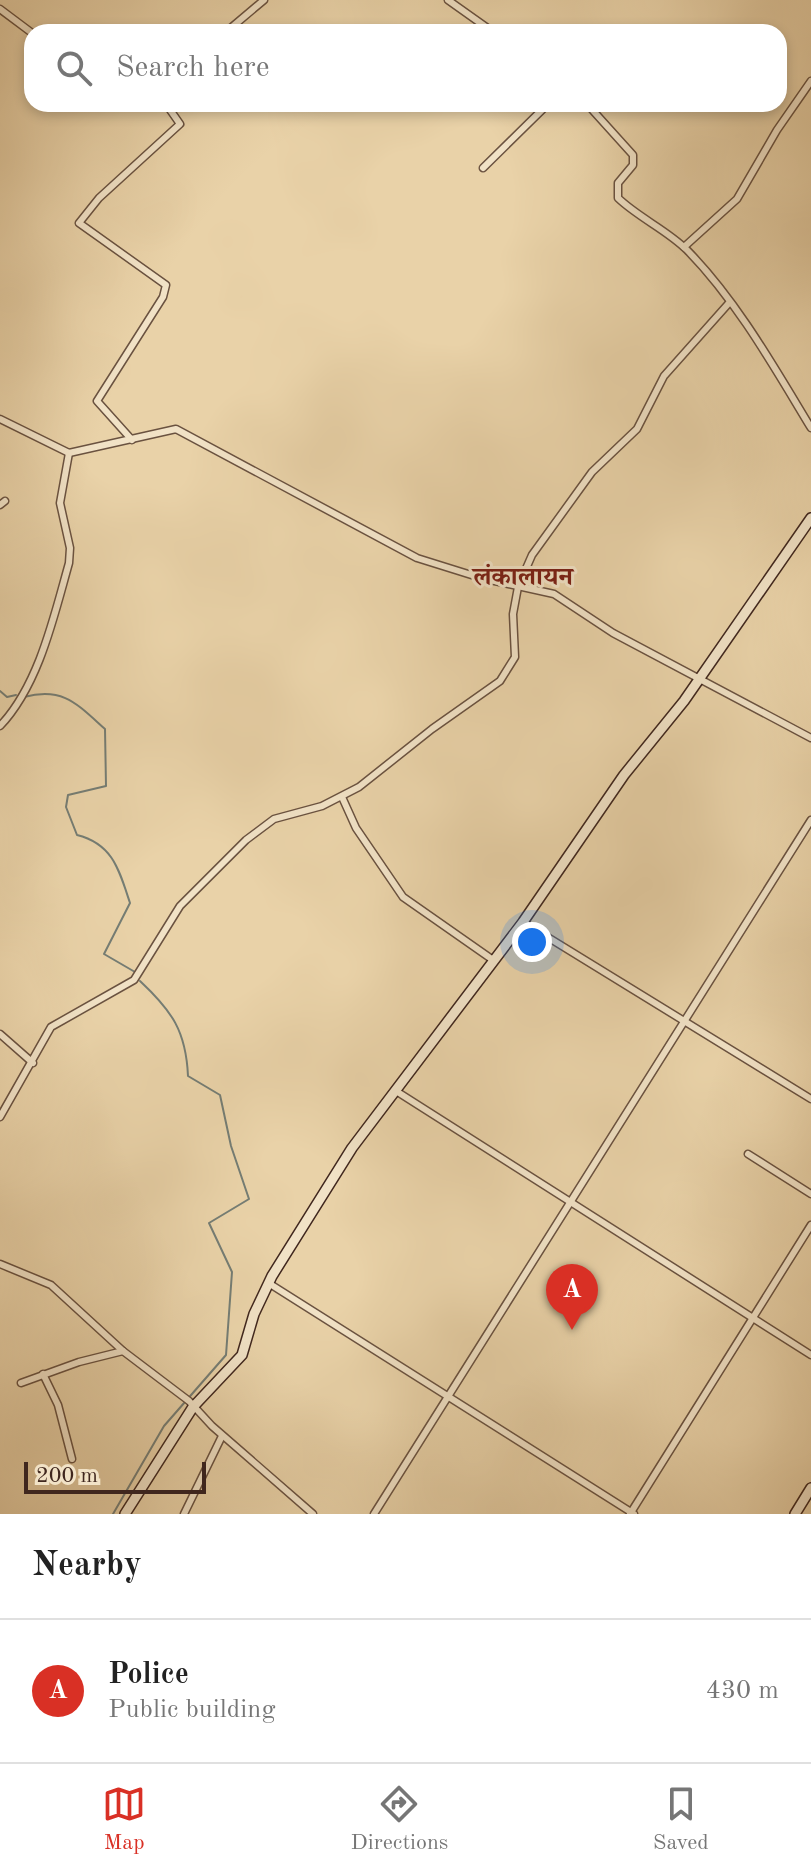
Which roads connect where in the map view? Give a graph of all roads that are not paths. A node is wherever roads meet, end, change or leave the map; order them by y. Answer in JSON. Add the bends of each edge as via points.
{"nodes":[{"id":1,"x":264,"y":0,"type":"edge"},
{"id":2,"x":448,"y":0,"type":"edge"},
{"id":3,"x":0,"y":9,"type":"edge"},
{"id":4,"x":236,"y":24,"type":"edge"},
{"id":5,"x":482,"y":24,"type":"edge"},
{"id":6,"x":24,"y":27,"type":"edge"},
{"id":7,"x":811,"y":81,"type":"edge"},
{"id":8,"x":172,"y":112,"type":"edge"},
{"id":9,"x":540,"y":112,"type":"edge"},
{"id":10,"x":594,"y":112,"type":"edge"},
{"id":11,"x":483,"y":168,"type":"dead end"},
{"id":12,"x":684,"y":247,"type":"junction"},
{"id":13,"x":729,"y":303,"type":"junction"},
{"id":14,"x":0,"y":419,"type":"edge"},
{"id":15,"x":811,"y":428,"type":"edge"},
{"id":16,"x":132,"y":440,"type":"junction"},
{"id":17,"x":69,"y":453,"type":"junction"},
{"id":18,"x":811,"y":518,"type":"edge"},
{"id":19,"x":518,"y":587,"type":"junction"},
{"id":20,"x":699,"y":678,"type":"junction"},
{"id":21,"x":0,"y":726,"type":"edge"},
{"id":22,"x":811,"y":738,"type":"edge"},
{"id":23,"x":342,"y":797,"type":"junction"},
{"id":24,"x":811,"y":820,"type":"edge"},
{"id":25,"x":523,"y":922,"type":"junction"},
{"id":26,"x":493,"y":960,"type":"junction"},
{"id":27,"x":685,"y":1021,"type":"junction"},
{"id":28,"x":0,"y":1034,"type":"edge"},
{"id":29,"x":33,"y":1063,"type":"junction"},
{"id":30,"x":396,"y":1091,"type":"junction"},
{"id":31,"x":811,"y":1099,"type":"edge"},
{"id":32,"x":0,"y":1117,"type":"edge"},
{"id":33,"x":748,"y":1154,"type":"dead end"},
{"id":34,"x":811,"y":1194,"type":"edge"},
{"id":35,"x":570,"y":1204,"type":"junction"},
{"id":36,"x":811,"y":1225,"type":"edge"},
{"id":37,"x":0,"y":1264,"type":"edge"},
{"id":38,"x":270,"y":1284,"type":"junction"},
{"id":39,"x":751,"y":1319,"type":"junction"},
{"id":40,"x":123,"y":1351,"type":"junction"},
{"id":41,"x":811,"y":1355,"type":"edge"},
{"id":42,"x":43,"y":1374,"type":"junction"},
{"id":43,"x":21,"y":1383,"type":"dead end"},
{"id":44,"x":449,"y":1397,"type":"junction"},
{"id":45,"x":193,"y":1407,"type":"junction"},
{"id":46,"x":222,"y":1436,"type":"junction"},
{"id":47,"x":72,"y":1459,"type":"dead end"},
{"id":48,"x":811,"y":1488,"type":"edge"},
{"id":49,"x":632,"y":1513,"type":"edge"},
{"id":50,"x":125,"y":1514,"type":"edge"},
{"id":51,"x":184,"y":1514,"type":"edge"},
{"id":52,"x":313,"y":1514,"type":"edge"},
{"id":53,"x":374,"y":1514,"type":"edge"},
{"id":54,"x":795,"y":1514,"type":"edge"}],
"edges":[{"from":1,"to":4,"type":"street"},
{"from":2,"to":5,"type":"street"},
{"from":3,"to":6,"type":"street"},
{"from":7,"to":12,"type":"street","via":[[737,199]]},
{"from":8,"to":16,"type":"street","via":[[180,124],[79,223],[166,285],[97,401]]},
{"from":9,"to":11,"type":"street"},
{"from":10,"to":12,"type":"street","via":[[633,155],[633,165],[618,183],[618,198]]},
{"from":12,"to":13,"type":"street","via":[[718,282]]},
{"from":13,"to":15,"type":"street","via":[[778,369]]},
{"from":13,"to":19,"type":"street","via":[[664,376],[637,429],[592,472],[532,555]]},
{"from":14,"to":17,"type":"street"},
{"from":16,"to":17,"type":"street"},
{"from":16,"to":19,"type":"street","via":[[176,429],[417,558]]},
{"from":17,"to":21,"type":"street","via":[[60,503],[69,563],[18,705]]},
{"from":18,"to":20,"type":"street"},
{"from":19,"to":20,"type":"street","via":[[554,594],[613,633]]},
{"from":19,"to":23,"type":"street","via":[[515,657],[500,681]]},
{"from":20,"to":22,"type":"street"},
{"from":20,"to":25,"type":"street","via":[[624,775]]},
{"from":23,"to":26,"type":"street","via":[[356,828],[403,897]]},
{"from":23,"to":29,"type":"street","via":[[274,819],[246,840],[180,906],[134,980],[51,1027]]},
{"from":24,"to":27,"type":"street"},
{"from":25,"to":26,"type":"street"},
{"from":25,"to":27,"type":"street"},
{"from":26,"to":30,"type":"street"},
{"from":27,"to":31,"type":"street"},
{"from":27,"to":35,"type":"street"},
{"from":28,"to":29,"type":"street"},
{"from":29,"to":32,"type":"street"},
{"from":30,"to":35,"type":"street"},
{"from":30,"to":38,"type":"street","via":[[352,1148]]},
{"from":33,"to":34,"type":"street"},
{"from":35,"to":39,"type":"street"},
{"from":35,"to":44,"type":"street"},
{"from":36,"to":39,"type":"street"},
{"from":37,"to":40,"type":"street","via":[[51,1285]]},
{"from":38,"to":44,"type":"street"},
{"from":38,"to":45,"type":"street","via":[[242,1355]]},
{"from":39,"to":41,"type":"street"},
{"from":39,"to":49,"type":"street"},
{"from":40,"to":42,"type":"street"},
{"from":40,"to":45,"type":"street"},
{"from":42,"to":43,"type":"street"},
{"from":42,"to":47,"type":"street","via":[[58,1405]]},
{"from":44,"to":49,"type":"street"},
{"from":44,"to":53,"type":"street"},
{"from":45,"to":46,"type":"street"},
{"from":45,"to":50,"type":"street"},
{"from":46,"to":51,"type":"street"},
{"from":46,"to":52,"type":"street"},
{"from":48,"to":54,"type":"street"}]}
